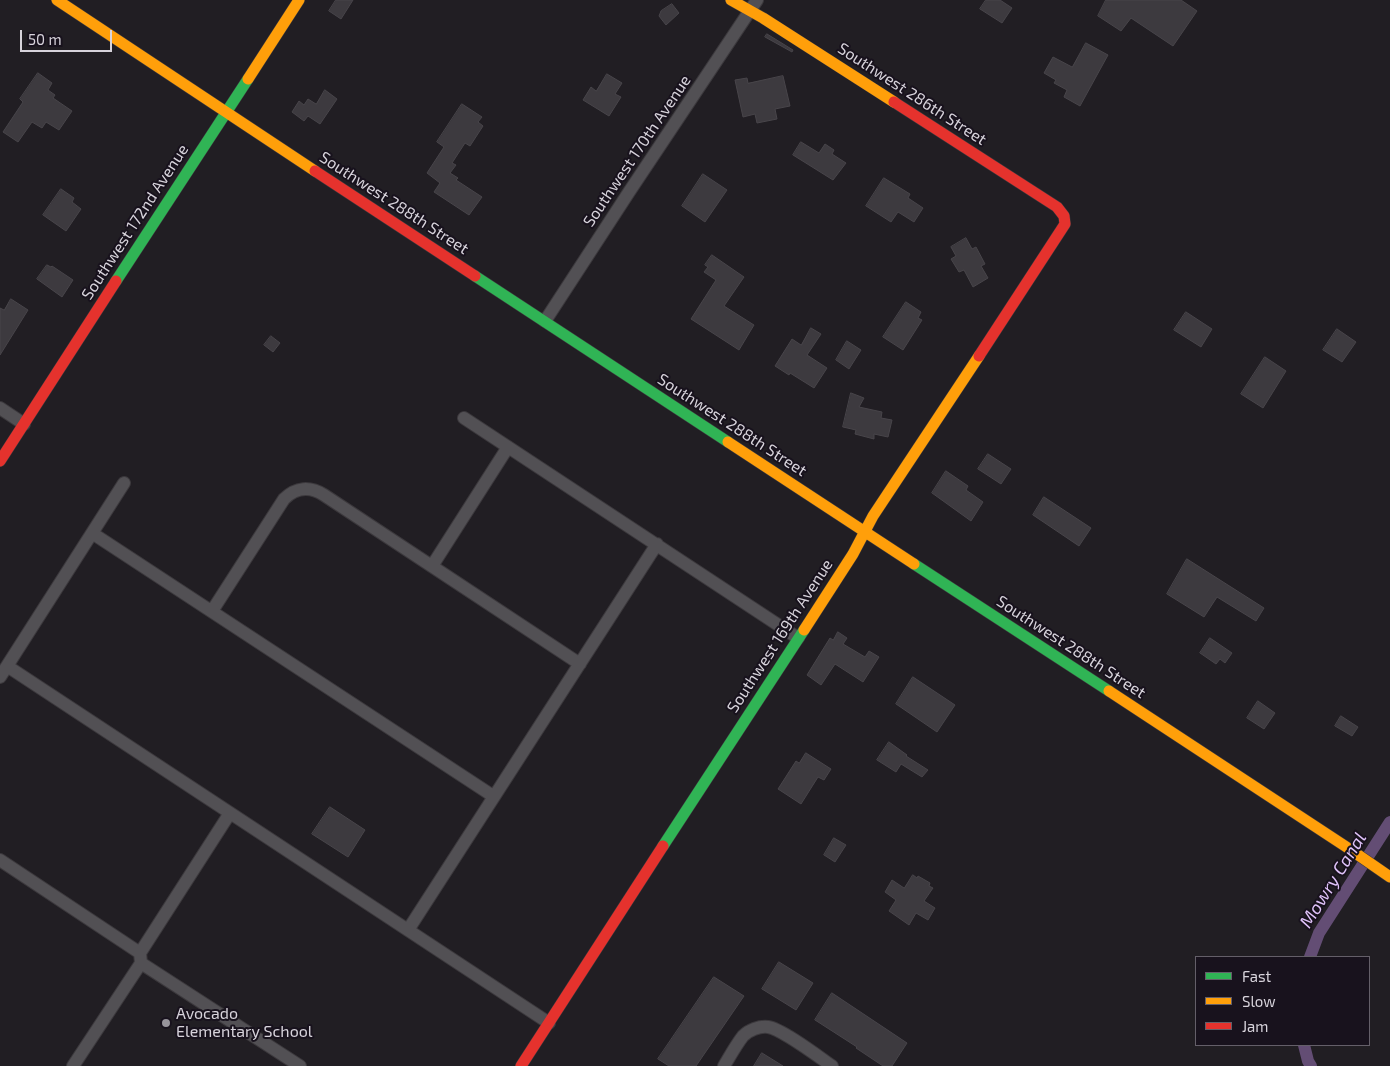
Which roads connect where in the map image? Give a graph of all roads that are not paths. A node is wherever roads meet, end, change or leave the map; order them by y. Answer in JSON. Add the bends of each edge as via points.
{"nodes":[{"id":1,"x":56,"y":0,"type":"edge"},
{"id":2,"x":299,"y":0,"type":"edge"},
{"id":3,"x":731,"y":0,"type":"edge"},
{"id":4,"x":754,"y":5,"type":"edge"},
{"id":5,"x":225,"y":112,"type":"junction"},
{"id":6,"x":1065,"y":224,"type":"joint"},
{"id":7,"x":545,"y":321,"type":"junction"},
{"id":8,"x":0,"y":408,"type":"edge"},
{"id":9,"x":464,"y":418,"type":"dead end"},
{"id":10,"x":24,"y":424,"type":"junction"},
{"id":11,"x":508,"y":447,"type":"junction"},
{"id":12,"x":0,"y":461,"type":"edge"},
{"id":13,"x":124,"y":483,"type":"dead end"},
{"id":14,"x":865,"y":531,"type":"junction"},
{"id":15,"x":92,"y":532,"type":"junction"},
{"id":16,"x":657,"y":544,"type":"junction"},
{"id":17,"x":432,"y":566,"type":"junction"},
{"id":18,"x":212,"y":611,"type":"junction"},
{"id":19,"x":798,"y":638,"type":"junction"},
{"id":20,"x":580,"y":664,"type":"junction"},
{"id":21,"x":7,"y":666,"type":"junction"},
{"id":22,"x":0,"y":677,"type":"edge"},
{"id":23,"x":493,"y":796,"type":"junction"},
{"id":24,"x":230,"y":813,"type":"junction"},
{"id":25,"x":0,"y":860,"type":"edge"},
{"id":26,"x":1390,"y":877,"type":"edge"},
{"id":27,"x":408,"y":930,"type":"junction"},
{"id":28,"x":140,"y":958,"type":"junction"},
{"id":29,"x":549,"y":1023,"type":"junction"},
{"id":30,"x":72,"y":1066,"type":"edge"},
{"id":31,"x":300,"y":1066,"type":"edge"},
{"id":32,"x":521,"y":1066,"type":"edge"},
{"id":33,"x":724,"y":1066,"type":"edge"},
{"id":34,"x":832,"y":1066,"type":"edge"}],
"edges":[{"from":1,"to":5,"type":"street","name":"Southwest 288th Street"},
{"from":2,"to":5,"type":"street","name":"Southwest 172nd Avenue"},
{"from":3,"to":4,"type":"street","name":"Southwest 286th Street"},
{"from":4,"to":6,"type":"street","name":"Southwest 286th Street","via":[[1056,207],[1064,216]]},
{"from":4,"to":7,"type":"street","name":"Southwest 170th Avenue"},
{"from":5,"to":7,"type":"street","name":"Southwest 288th Street"},
{"from":5,"to":10,"type":"street","name":"Southwest 172nd Avenue"},
{"from":6,"to":14,"type":"street","name":"Southwest 169th Avenue"},
{"from":7,"to":14,"type":"street","name":"Southwest 288th Street"},
{"from":8,"to":10,"type":"street"},
{"from":9,"to":11,"type":"street"},
{"from":10,"to":12,"type":"street","name":"Southwest 172nd Avenue"},
{"from":11,"to":16,"type":"street"},
{"from":11,"to":17,"type":"street"},
{"from":13,"to":15,"type":"street"},
{"from":14,"to":19,"type":"street","name":"Southwest 169th Avenue"},
{"from":14,"to":26,"type":"street","name":"Southwest 288th Street"},
{"from":15,"to":18,"type":"street"},
{"from":15,"to":21,"type":"street"},
{"from":16,"to":19,"type":"street"},
{"from":16,"to":20,"type":"street"},
{"from":17,"to":18,"type":"street","via":[[320,492],[301,489],[282,502]]},
{"from":17,"to":20,"type":"street"},
{"from":18,"to":23,"type":"street"},
{"from":19,"to":29,"type":"street","name":"Southwest 169th Avenue"},
{"from":20,"to":23,"type":"street"},
{"from":21,"to":22,"type":"street"},
{"from":21,"to":24,"type":"street"},
{"from":23,"to":27,"type":"street"},
{"from":24,"to":27,"type":"street"},
{"from":24,"to":28,"type":"street"},
{"from":25,"to":28,"type":"street"},
{"from":27,"to":29,"type":"street"},
{"from":28,"to":30,"type":"street"},
{"from":28,"to":31,"type":"street"},
{"from":29,"to":32,"type":"street","name":"Southwest 169th Avenue"},
{"from":33,"to":34,"type":"street","via":[[744,1036],[760,1027],[780,1032]]}]}
